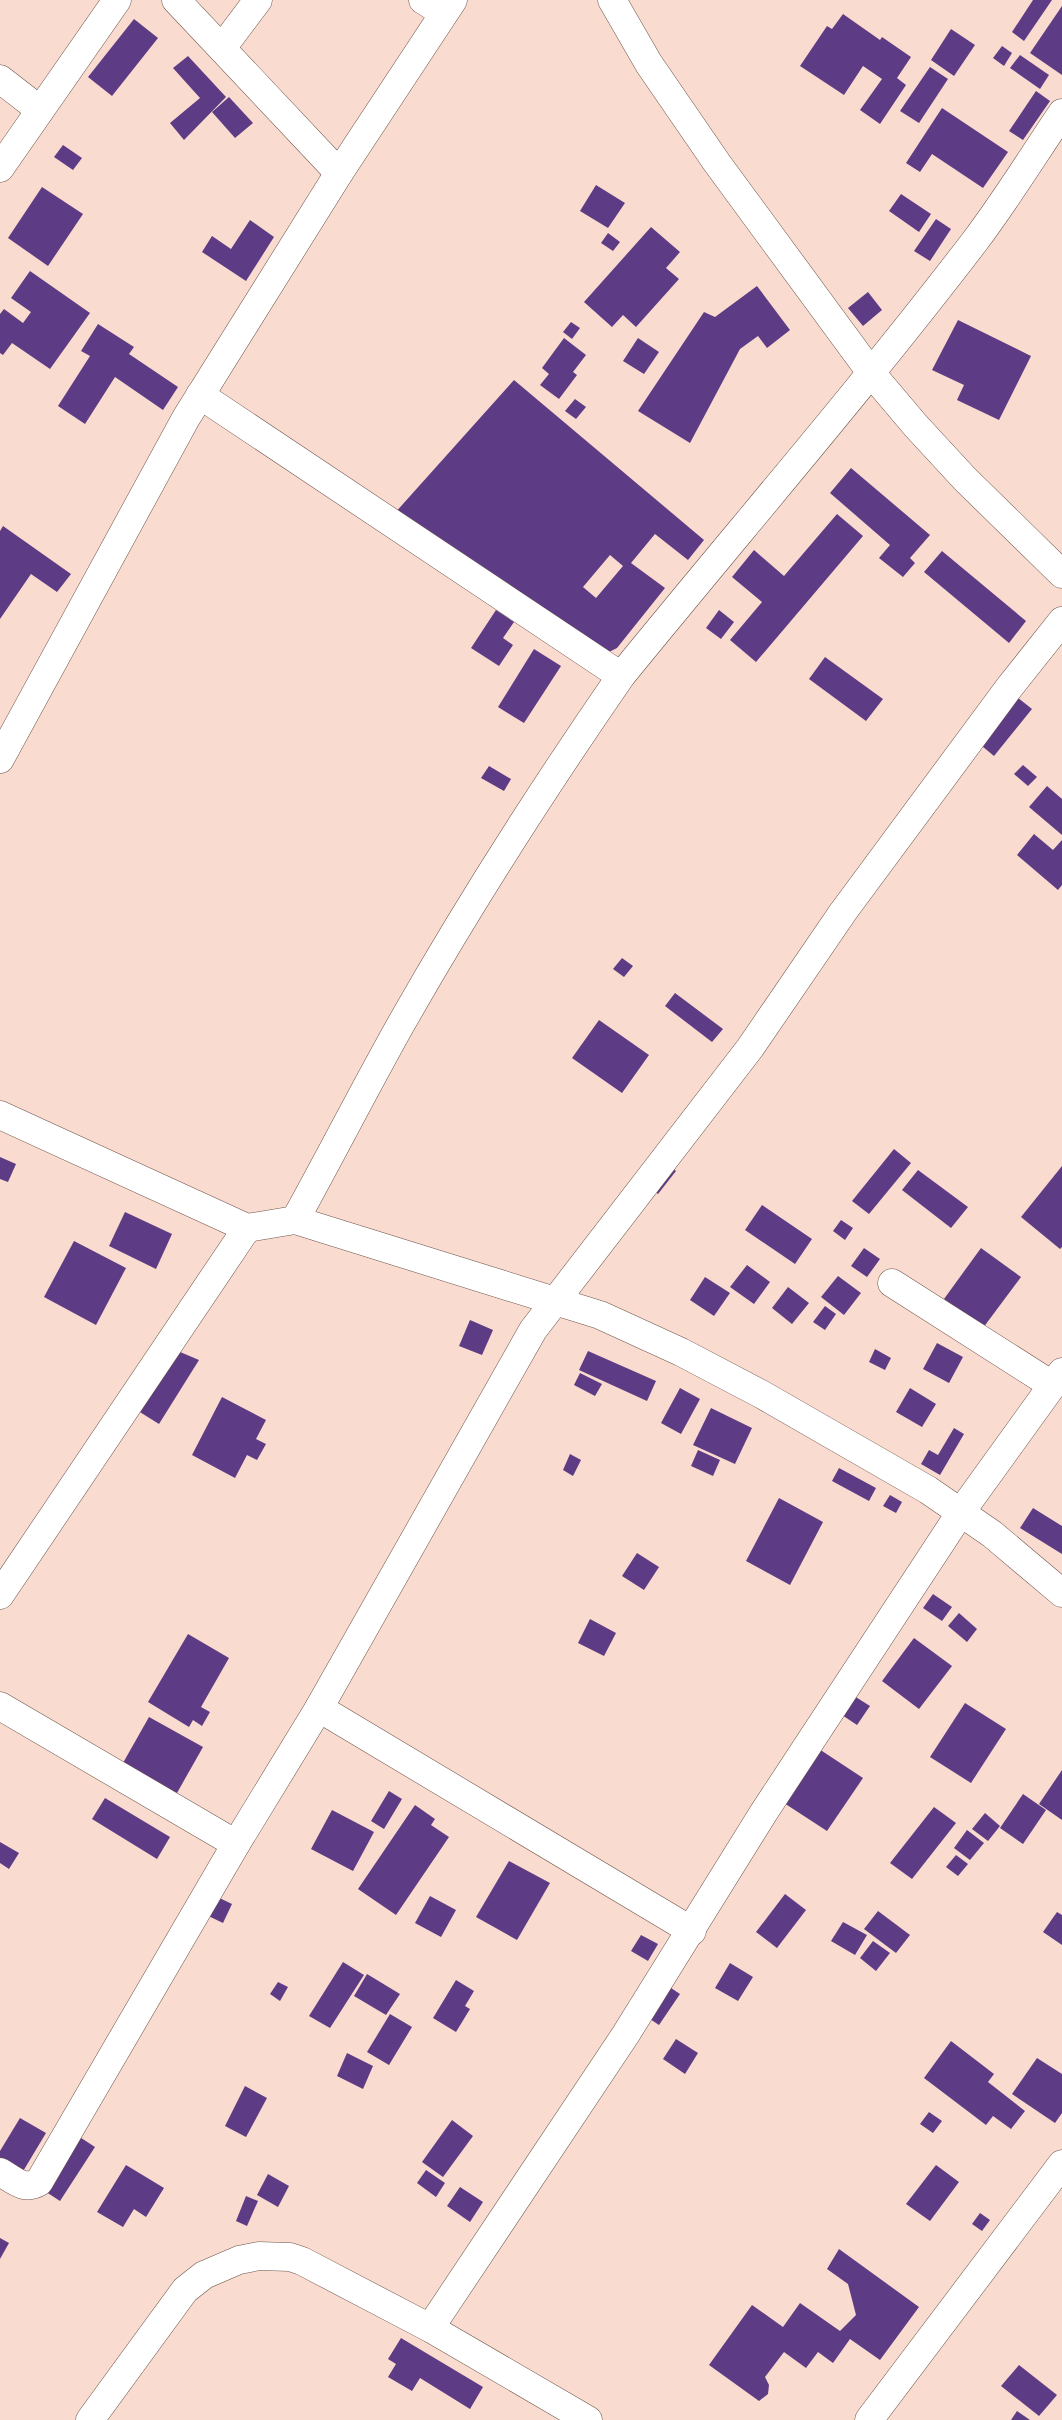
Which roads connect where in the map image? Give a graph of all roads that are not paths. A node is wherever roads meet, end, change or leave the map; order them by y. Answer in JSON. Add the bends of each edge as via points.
{"nodes":[{"id":1,"x":117,"y":0,"type":"edge"},
{"id":2,"x":176,"y":0,"type":"edge"},
{"id":3,"x":258,"y":0,"type":"edge"},
{"id":4,"x":612,"y":0,"type":"edge"},
{"id":5,"x":440,"y":4,"type":"edge"},
{"id":6,"x":222,"y":48,"type":"junction"},
{"id":7,"x":0,"y":79,"type":"edge"},
{"id":8,"x":40,"y":110,"type":"junction"},
{"id":9,"x":1062,"y":113,"type":"edge"},
{"id":10,"x":0,"y":168,"type":"edge"},
{"id":11,"x":339,"y":173,"type":"junction"},
{"id":12,"x":872,"y":374,"type":"junction"},
{"id":13,"x":200,"y":395,"type":"junction"},
{"id":14,"x":1062,"y":574,"type":"edge"},
{"id":15,"x":1062,"y":620,"type":"edge"},
{"id":16,"x":621,"y":676,"type":"junction"},
{"id":17,"x":0,"y":759,"type":"edge"},
{"id":18,"x":0,"y":1115,"type":"edge"},
{"id":19,"x":295,"y":1220,"type":"junction"},
{"id":20,"x":247,"y":1228,"type":"junction"},
{"id":21,"x":892,"y":1283,"type":"dead end"},
{"id":22,"x":554,"y":1301,"type":"junction"},
{"id":23,"x":1057,"y":1378,"type":"edge"},
{"id":24,"x":961,"y":1512,"type":"junction"},
{"id":25,"x":1062,"y":1593,"type":"edge"},
{"id":26,"x":0,"y":1595,"type":"edge"},
{"id":27,"x":0,"y":1706,"type":"edge"},
{"id":28,"x":320,"y":1708,"type":"junction"},
{"id":29,"x":236,"y":1844,"type":"junction"},
{"id":30,"x":692,"y":1931,"type":"junction"},
{"id":31,"x":1062,"y":2164,"type":"edge"},
{"id":32,"x":0,"y":2172,"type":"edge"},
{"id":33,"x":430,"y":2328,"type":"junction"},
{"id":34,"x":90,"y":2420,"type":"edge"},
{"id":35,"x":588,"y":2420,"type":"edge"},
{"id":36,"x":869,"y":2420,"type":"edge"}],
"edges":[{"from":1,"to":8,"type":"street"},
{"from":2,"to":6,"type":"street"},
{"from":3,"to":6,"type":"street"},
{"from":4,"to":12,"type":"street","via":[[649,64],[716,163]]},
{"from":5,"to":11,"type":"street"},
{"from":6,"to":11,"type":"street"},
{"from":7,"to":8,"type":"street"},
{"from":8,"to":10,"type":"street"},
{"from":9,"to":12,"type":"street","via":[[976,240]]},
{"from":11,"to":13,"type":"street"},
{"from":12,"to":14,"type":"street","via":[[972,486]]},
{"from":12,"to":16,"type":"street"},
{"from":13,"to":16,"type":"street"},
{"from":13,"to":17,"type":"street"},
{"from":15,"to":22,"type":"street","via":[[843,912],[750,1048]]},
{"from":16,"to":19,"type":"street","via":[[526,817],[412,1007]]},
{"from":18,"to":20,"type":"street"},
{"from":19,"to":20,"type":"street"},
{"from":19,"to":22,"type":"street"},
{"from":20,"to":26,"type":"street"},
{"from":21,"to":23,"type":"street"},
{"from":22,"to":24,"type":"street","via":[[600,1315],[680,1352],[853,1446]]},
{"from":22,"to":28,"type":"street","via":[[518,1354]]},
{"from":23,"to":24,"type":"street"},
{"from":24,"to":25,"type":"street"},
{"from":24,"to":30,"type":"street","via":[[764,1812]]},
{"from":27,"to":29,"type":"street"},
{"from":28,"to":29,"type":"street"},
{"from":28,"to":30,"type":"street"},
{"from":29,"to":32,"type":"street","via":[[39,2182],[32,2187],[23,2186]]},
{"from":30,"to":33,"type":"street","via":[[567,2125]]},
{"from":31,"to":36,"type":"street"},
{"from":33,"to":34,"type":"street","via":[[302,2261],[274,2256],[239,2260],[204,2275],[185,2290]]},
{"from":33,"to":35,"type":"street"}]}
